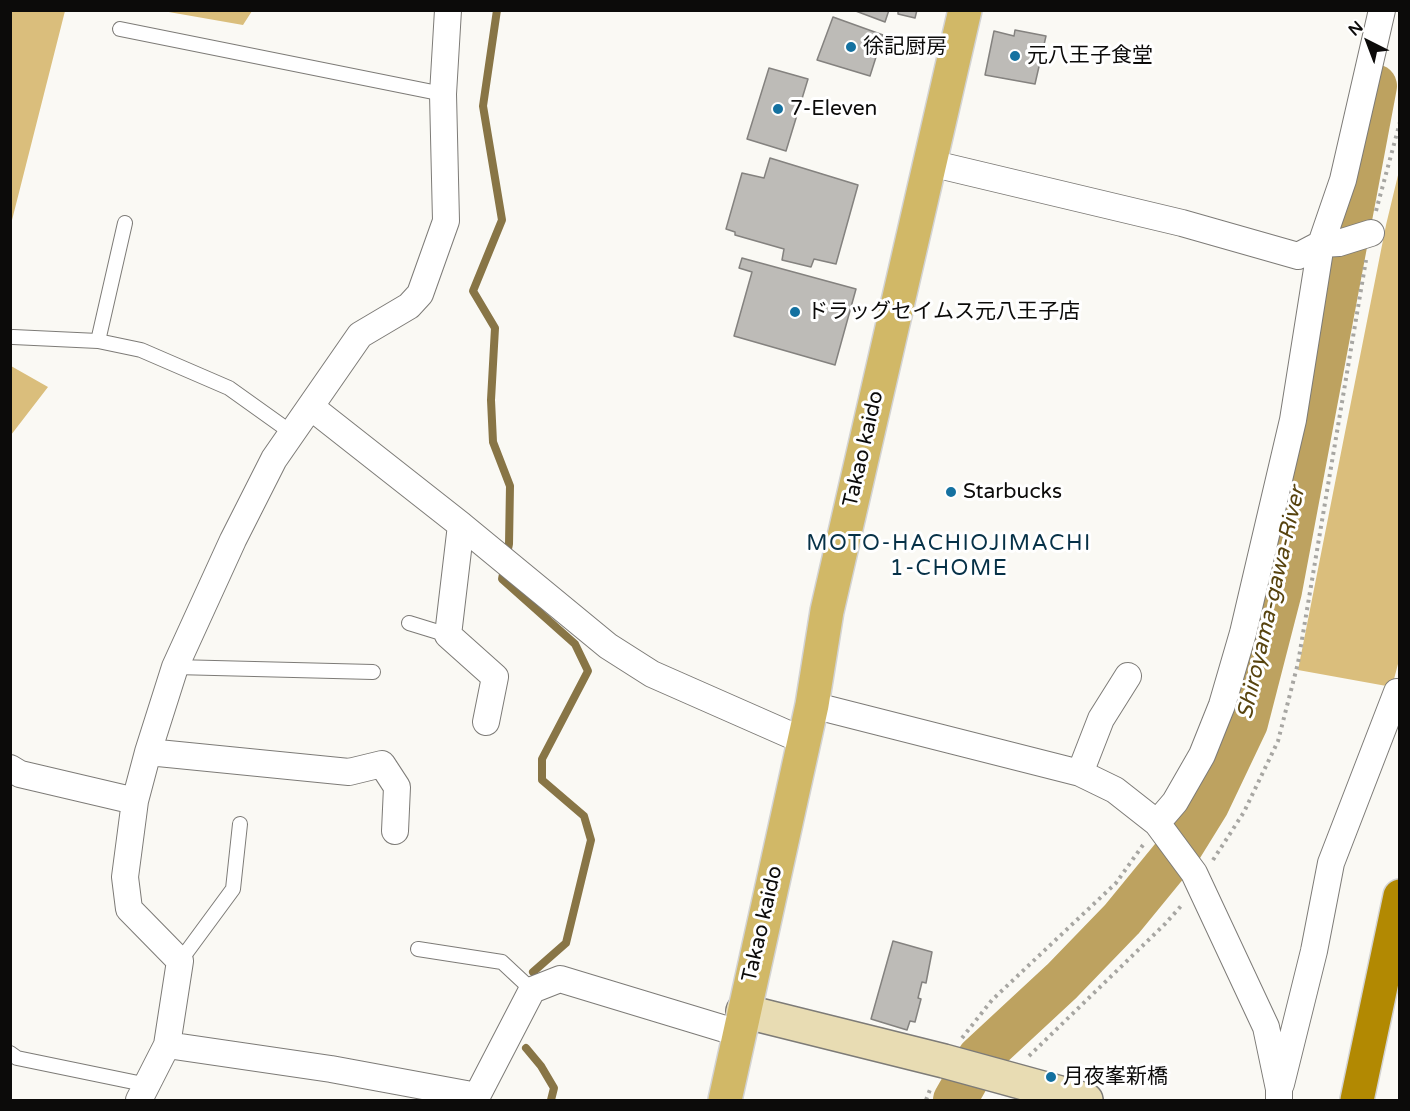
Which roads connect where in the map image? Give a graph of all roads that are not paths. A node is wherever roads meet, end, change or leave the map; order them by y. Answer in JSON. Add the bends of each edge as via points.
{"nodes":[{"id":1,"x":448,"y":10,"type":"edge"},
{"id":2,"x":965,"y":10,"type":"edge"},
{"id":3,"x":1382,"y":10,"type":"edge"},
{"id":4,"x":120,"y":29,"type":"dead end"},
{"id":5,"x":443,"y":94,"type":"junction"},
{"id":6,"x":930,"y":163,"type":"junction"},
{"id":7,"x":125,"y":223,"type":"dead end"},
{"id":8,"x":1367,"y":234,"type":"road end"},
{"id":9,"x":1330,"y":243,"type":"junction"},
{"id":10,"x":13,"y":337,"type":"dead end"},
{"id":11,"x":98,"y":341,"type":"junction"},
{"id":12,"x":312,"y":407,"type":"junction"},
{"id":13,"x":292,"y":433,"type":"junction"},
{"id":14,"x":461,"y":525,"type":"junction"},
{"id":15,"x":409,"y":623,"type":"dead end"},
{"id":16,"x":448,"y":635,"type":"junction"},
{"id":17,"x":175,"y":667,"type":"junction"},
{"id":18,"x":373,"y":672,"type":"dead end"},
{"id":19,"x":1128,"y":676,"type":"dead end"},
{"id":20,"x":1397,"y":692,"type":"dead end"},
{"id":21,"x":812,"y":705,"type":"junction"},
{"id":22,"x":486,"y":722,"type":"dead end"},
{"id":23,"x":804,"y":741,"type":"junction"},
{"id":24,"x":148,"y":752,"type":"junction"},
{"id":25,"x":10,"y":768,"type":"edge"},
{"id":26,"x":1080,"y":773,"type":"junction"},
{"id":27,"x":135,"y":801,"type":"junction"},
{"id":28,"x":240,"y":824,"type":"dead end"},
{"id":29,"x":1161,"y":826,"type":"junction"},
{"id":30,"x":395,"y":831,"type":"dead end"},
{"id":31,"x":1400,"y":896,"type":"edge"},
{"id":32,"x":418,"y":950,"type":"dead end"},
{"id":33,"x":180,"y":961,"type":"junction"},
{"id":34,"x":532,"y":990,"type":"junction"},
{"id":35,"x":741,"y":1022,"type":"junction"},
{"id":36,"x":167,"y":1045,"type":"junction"},
{"id":37,"x":10,"y":1053,"type":"edge"},
{"id":38,"x":143,"y":1093,"type":"edge"},
{"id":39,"x":1279,"y":1095,"type":"edge"},
{"id":40,"x":725,"y":1101,"type":"edge"},
{"id":41,"x":1086,"y":1101,"type":"edge"},
{"id":42,"x":1357,"y":1101,"type":"edge"}],
"edges":[{"from":1,"to":5,"type":"street"},
{"from":2,"to":6,"type":"main road","name":"Takao kaido"},
{"from":3,"to":9,"type":"street"},
{"from":4,"to":5,"type":"lane"},
{"from":5,"to":12,"type":"street","via":[[447,221],[420,294],[409,306],[360,334]]},
{"from":6,"to":9,"type":"street","via":[[1182,223],[1298,256]]},
{"from":6,"to":21,"type":"main road","name":"Takao kaido","via":[[827,611]]},
{"from":7,"to":11,"type":"lane"},
{"from":8,"to":9,"type":"street"},
{"from":9,"to":29,"type":"street","via":[[1240,644],[1202,754]]},
{"from":10,"to":11,"type":"lane"},
{"from":11,"to":13,"type":"lane","via":[[141,350],[229,388]]},
{"from":12,"to":13,"type":"street"},
{"from":12,"to":14,"type":"street"},
{"from":13,"to":17,"type":"street","via":[[232,540]]},
{"from":14,"to":16,"type":"street"},
{"from":14,"to":23,"type":"street","via":[[608,646],[652,674]]},
{"from":15,"to":16,"type":"lane"},
{"from":16,"to":22,"type":"street","via":[[495,676]]},
{"from":17,"to":18,"type":"lane"},
{"from":17,"to":24,"type":"street"},
{"from":19,"to":26,"type":"street","via":[[1101,719]]},
{"from":20,"to":39,"type":"street","via":[[1331,863]]},
{"from":21,"to":23,"type":"main road","name":"Takao kaido"},
{"from":21,"to":26,"type":"street"},
{"from":23,"to":35,"type":"main road","name":"Takao kaido"},
{"from":24,"to":27,"type":"street"},
{"from":24,"to":30,"type":"street","via":[[348,772],[382,764],[397,788]]},
{"from":25,"to":27,"type":"street","via":[[20,774]]},
{"from":26,"to":29,"type":"street","via":[[1115,790]]},
{"from":27,"to":33,"type":"street","via":[[125,877],[129,909]]},
{"from":28,"to":33,"type":"lane","via":[[233,889]]},
{"from":29,"to":39,"type":"street","via":[[1194,873],[1266,1027]]},
{"from":31,"to":42,"type":"highway"},
{"from":32,"to":34,"type":"lane","via":[[502,962]]},
{"from":33,"to":36,"type":"street"},
{"from":34,"to":35,"type":"street","via":[[560,979]]},
{"from":34,"to":36,"type":"street","via":[[477,1096]]},
{"from":35,"to":40,"type":"main road","name":"Takao kaido"},
{"from":35,"to":41,"type":"street","via":[[947,1062]]},
{"from":36,"to":38,"type":"street"},
{"from":37,"to":38,"type":"lane"}]}
